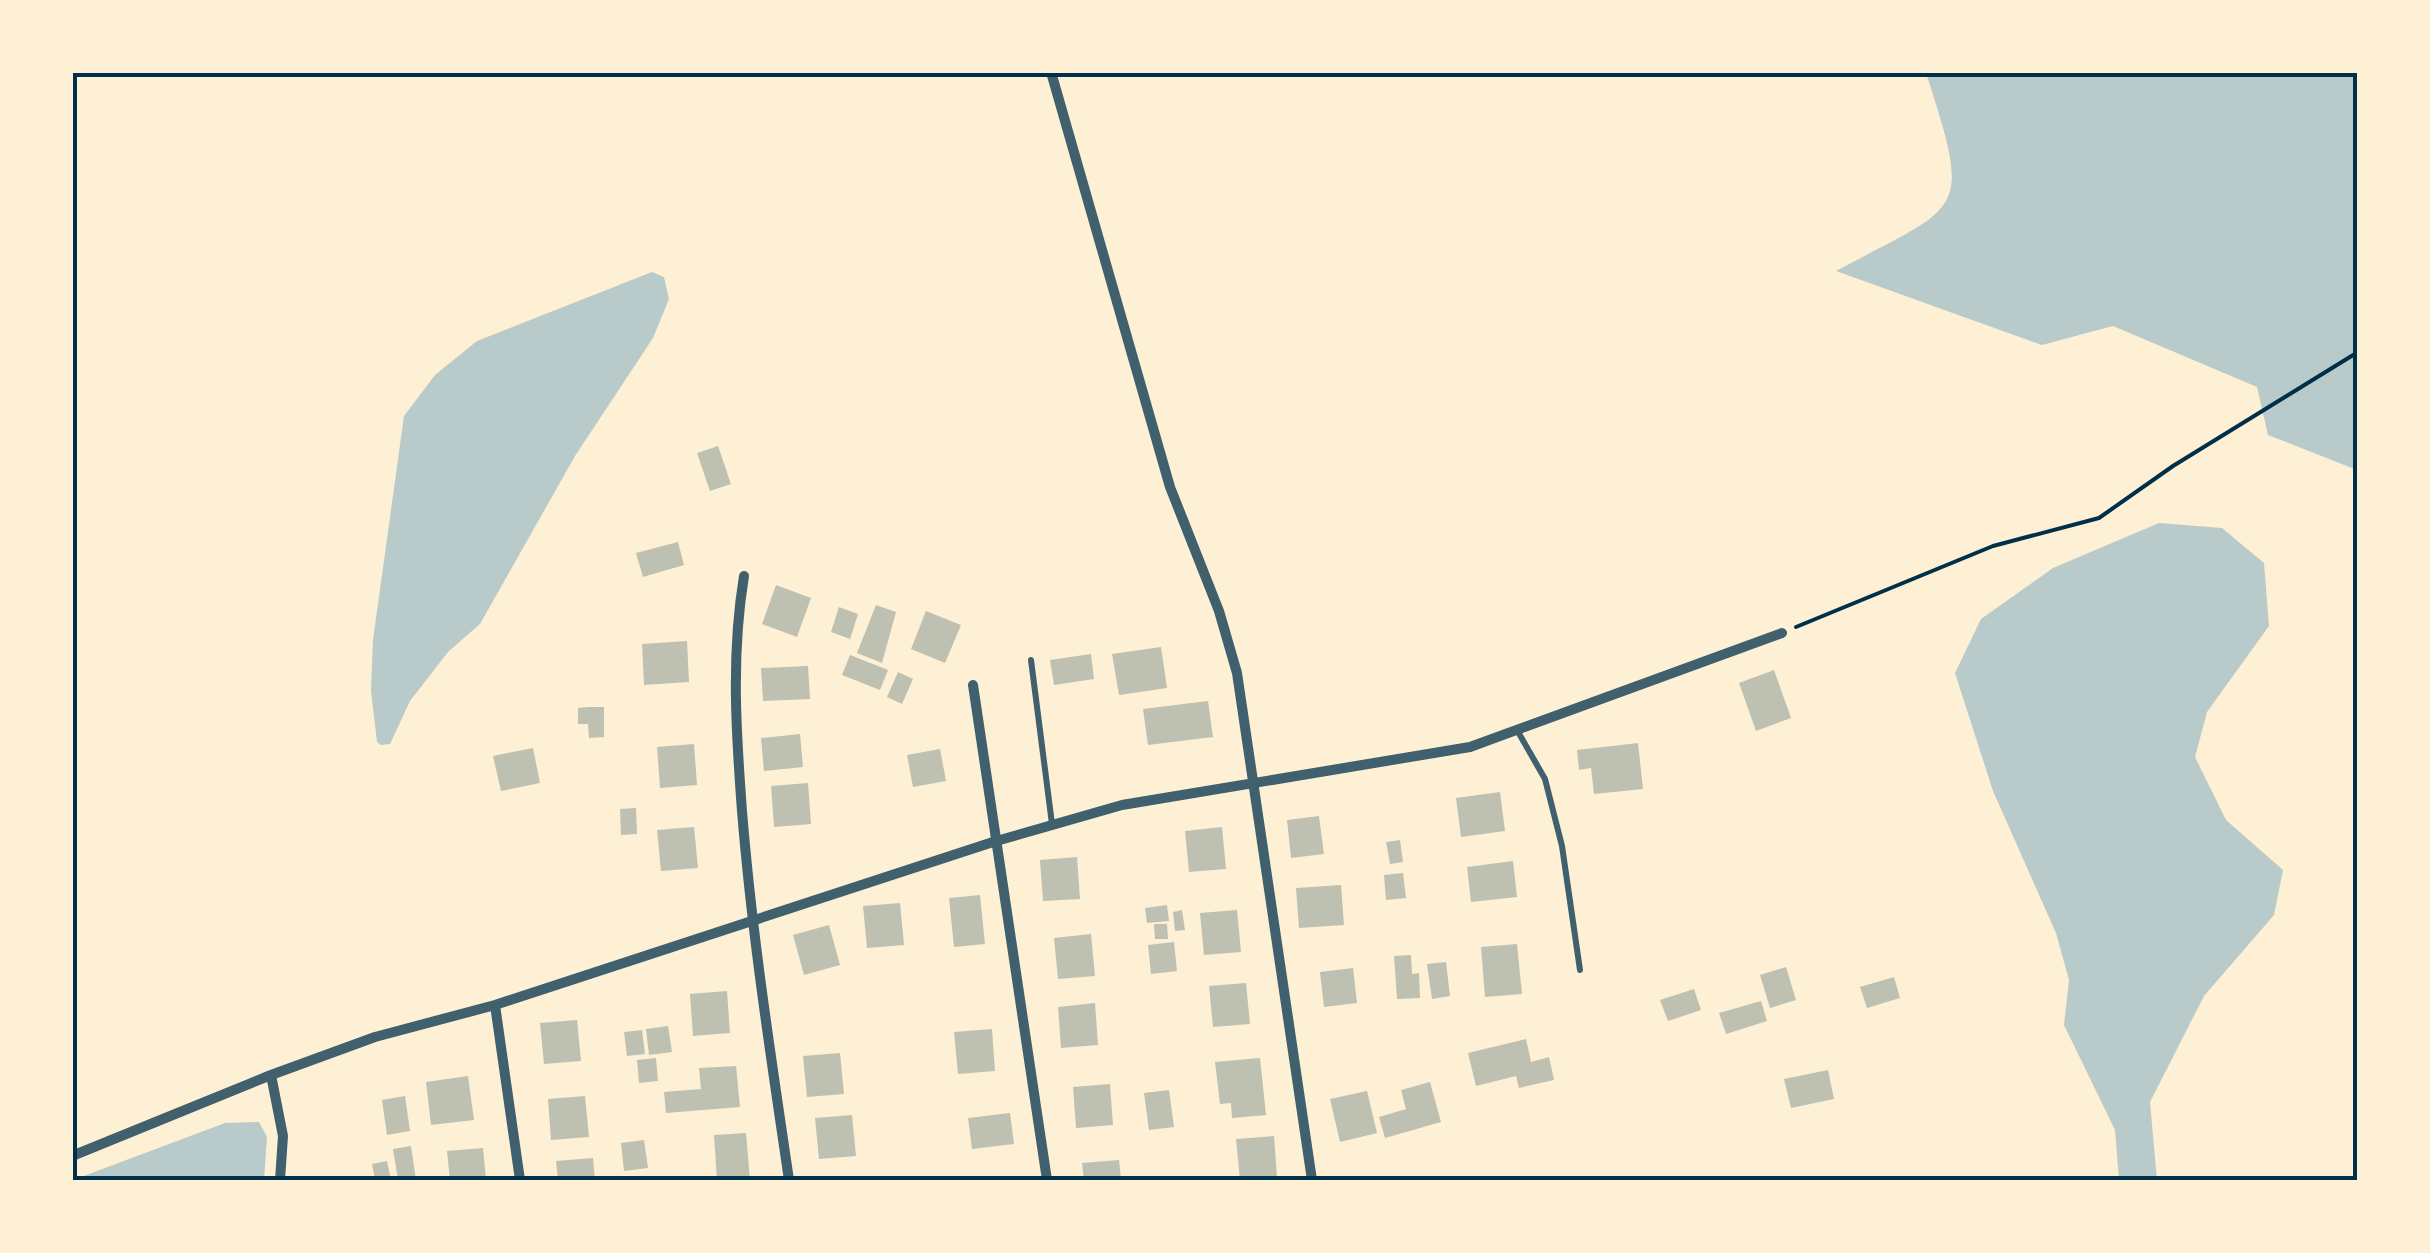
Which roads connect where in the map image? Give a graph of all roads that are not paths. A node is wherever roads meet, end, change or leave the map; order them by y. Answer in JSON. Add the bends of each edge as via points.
{"nodes":[{"id":1,"x":1051,"y":72,"type":"edge"},
{"id":2,"x":744,"y":576,"type":"dead end"},
{"id":3,"x":1782,"y":633,"type":"road end"},
{"id":4,"x":1030,"y":660,"type":"dead end"},
{"id":5,"x":973,"y":685,"type":"dead end"},
{"id":6,"x":1516,"y":730,"type":"junction"},
{"id":7,"x":1254,"y":786,"type":"junction"},
{"id":8,"x":1052,"y":826,"type":"junction"},
{"id":9,"x":993,"y":842,"type":"junction"},
{"id":10,"x":750,"y":920,"type":"junction"},
{"id":11,"x":1580,"y":970,"type":"dead end"},
{"id":12,"x":495,"y":1005,"type":"junction"},
{"id":13,"x":271,"y":1075,"type":"junction"},
{"id":14,"x":72,"y":1156,"type":"edge"},
{"id":15,"x":280,"y":1180,"type":"edge"},
{"id":16,"x":520,"y":1180,"type":"edge"},
{"id":17,"x":789,"y":1180,"type":"edge"},
{"id":18,"x":1047,"y":1180,"type":"edge"},
{"id":19,"x":1312,"y":1180,"type":"edge"}],
"edges":[{"from":1,"to":7,"type":"street","via":[[1159,452],[1237,673]]},
{"from":2,"to":10,"type":"street","via":[[734,639]]},
{"from":3,"to":6,"type":"street"},
{"from":4,"to":8,"type":"lane"},
{"from":5,"to":9,"type":"street"},
{"from":6,"to":7,"type":"street","via":[[1470,746]]},
{"from":6,"to":11,"type":"lane","via":[[1545,779]]},
{"from":7,"to":8,"type":"street","via":[[1122,805]]},
{"from":7,"to":19,"type":"street"},
{"from":8,"to":9,"type":"street"},
{"from":9,"to":10,"type":"street"},
{"from":9,"to":18,"type":"street"},
{"from":10,"to":12,"type":"street"},
{"from":10,"to":17,"type":"street"},
{"from":12,"to":13,"type":"street","via":[[375,1037]]},
{"from":12,"to":16,"type":"street"},
{"from":13,"to":14,"type":"street"},
{"from":13,"to":15,"type":"street","via":[[282,1136]]}]}
